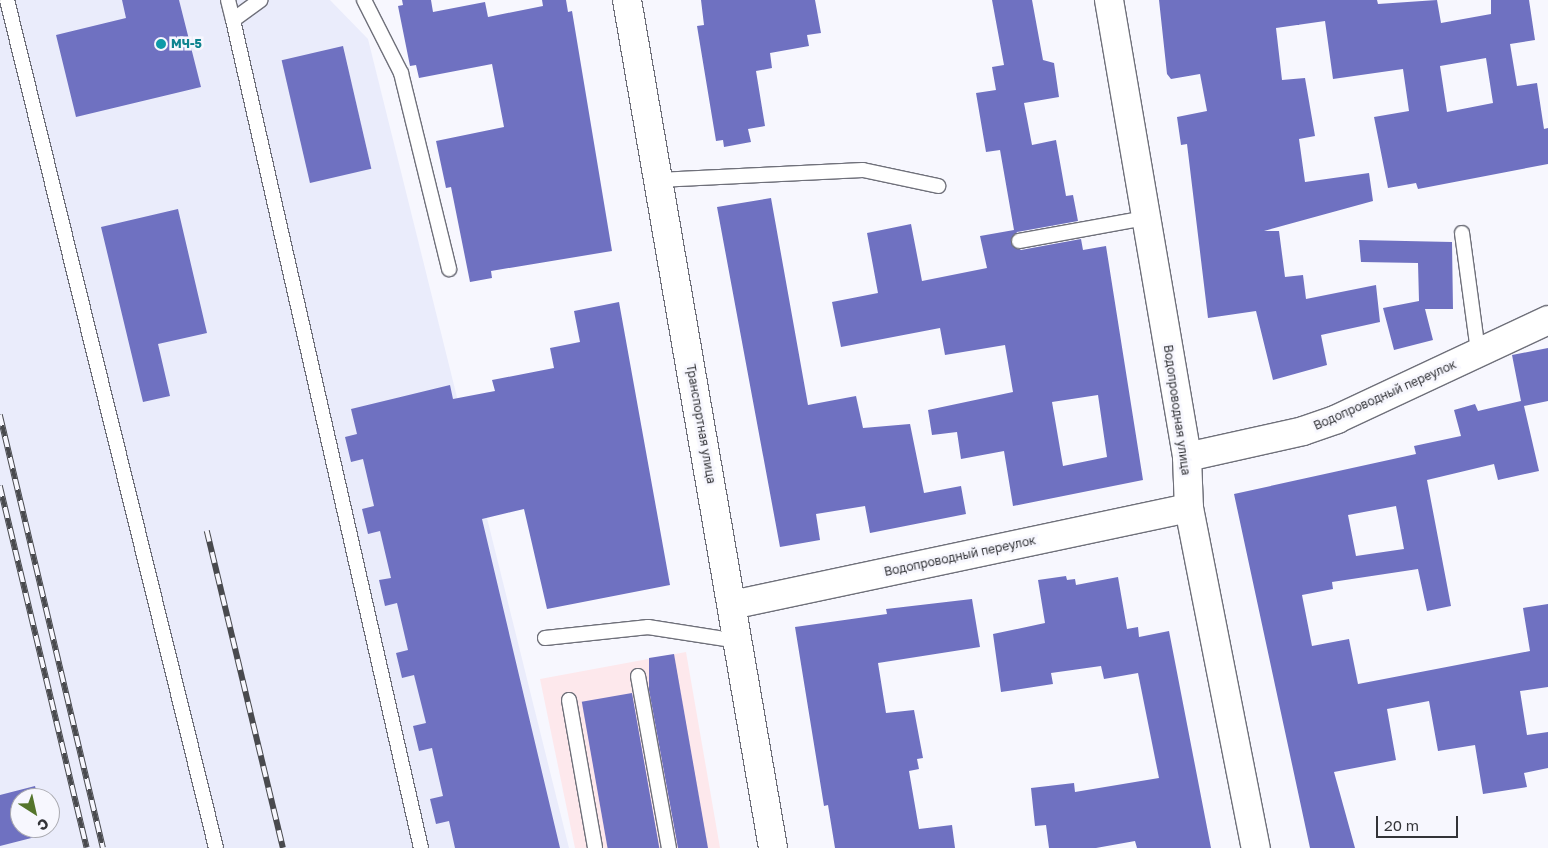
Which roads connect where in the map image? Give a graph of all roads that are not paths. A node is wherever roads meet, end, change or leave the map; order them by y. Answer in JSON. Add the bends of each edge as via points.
{"nodes":[{"id":1,"x":7,"y":0,"type":"edge"},
{"id":2,"x":228,"y":0,"type":"edge"},
{"id":3,"x":261,"y":0,"type":"edge"},
{"id":4,"x":364,"y":0,"type":"edge"},
{"id":5,"x":627,"y":0,"type":"edge"},
{"id":6,"x":1109,"y":0,"type":"edge"},
{"id":7,"x":233,"y":20,"type":"junction"},
{"id":8,"x":658,"y":180,"type":"junction"},
{"id":9,"x":938,"y":186,"type":"dead end"},
{"id":10,"x":1146,"y":218,"type":"junction"},
{"id":11,"x":1462,"y":234,"type":"dead end"},
{"id":12,"x":1019,"y":241,"type":"dead end"},
{"id":13,"x":449,"y":269,"type":"dead end"},
{"id":14,"x":1548,"y":320,"type":"edge"},
{"id":15,"x":1478,"y":352,"type":"junction"},
{"id":16,"x":1187,"y":457,"type":"junction"},
{"id":17,"x":1189,"y":508,"type":"junction"},
{"id":18,"x":732,"y":605,"type":"junction"},
{"id":19,"x":545,"y":638,"type":"dead end"},
{"id":20,"x":737,"y":641,"type":"junction"},
{"id":21,"x":638,"y":676,"type":"dead end"},
{"id":22,"x":569,"y":700,"type":"dead end"},
{"id":23,"x":216,"y":848,"type":"edge"},
{"id":24,"x":421,"y":848,"type":"edge"},
{"id":25,"x":595,"y":848,"type":"edge"},
{"id":26,"x":669,"y":848,"type":"edge"},
{"id":27,"x":772,"y":848,"type":"edge"},
{"id":28,"x":1256,"y":848,"type":"edge"}],
"edges":[{"from":1,"to":23,"type":"lane"},
{"from":2,"to":7,"type":"lane"},
{"from":3,"to":7,"type":"lane"},
{"from":4,"to":13,"type":"lane","via":[[401,74]]},
{"from":5,"to":8,"type":"street","name":"Транспортная улица"},
{"from":6,"to":10,"type":"street","name":"Водопроводная улица"},
{"from":7,"to":24,"type":"lane"},
{"from":8,"to":9,"type":"lane","via":[[863,170]]},
{"from":8,"to":18,"type":"street","name":"Транспортная улица"},
{"from":10,"to":12,"type":"lane"},
{"from":10,"to":16,"type":"street","name":"Водопроводная улица"},
{"from":11,"to":15,"type":"lane"},
{"from":14,"to":15,"type":"street","name":"Водопроводный переулок"},
{"from":15,"to":16,"type":"street","name":"Водопроводный переулок","via":[[1303,431]]},
{"from":16,"to":17,"type":"street","name":"Водопроводная улица"},
{"from":17,"to":18,"type":"street","name":"Водопроводный переулок"},
{"from":17,"to":28,"type":"street","name":"Водопроводная улица"},
{"from":18,"to":20,"type":"street","name":"Транспортная улица"},
{"from":19,"to":20,"type":"lane","via":[[648,626]]},
{"from":20,"to":27,"type":"street","name":"Транспортная улица"},
{"from":21,"to":26,"type":"lane"},
{"from":22,"to":25,"type":"lane"}]}
